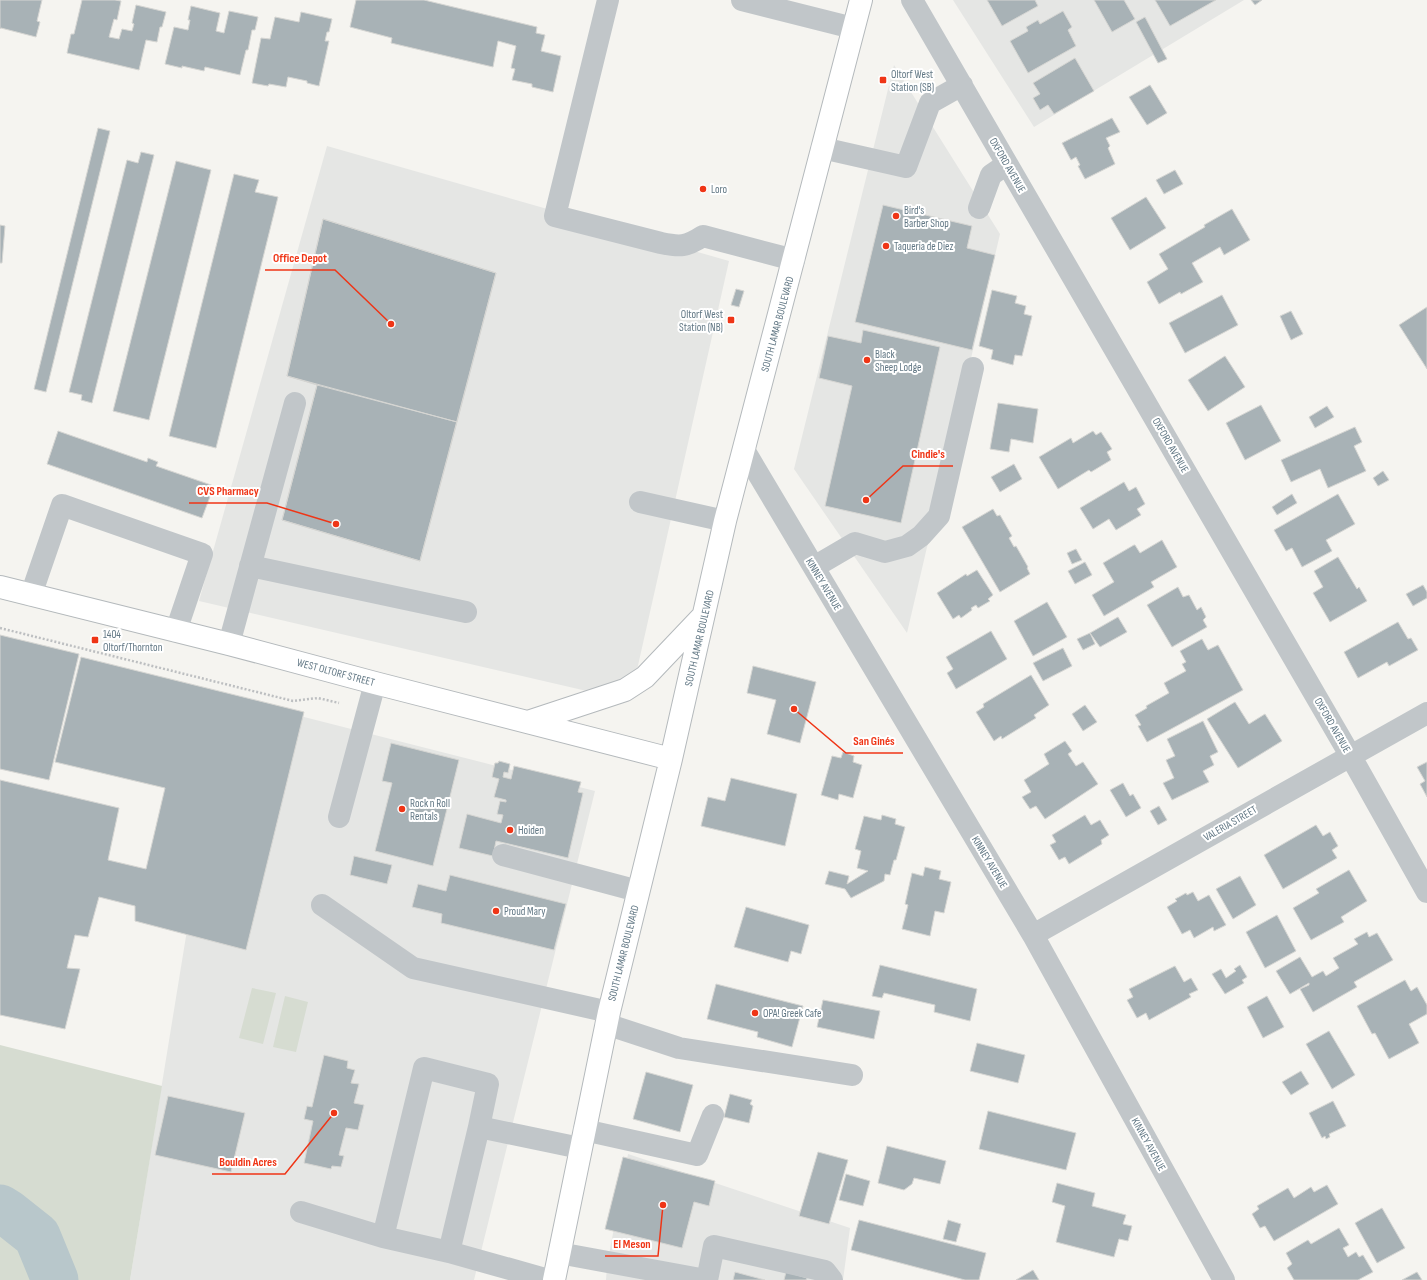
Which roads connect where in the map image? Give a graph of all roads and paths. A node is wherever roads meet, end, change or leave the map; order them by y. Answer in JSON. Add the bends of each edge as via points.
{"nodes":[{"id":1,"x":608,"y":0,"type":"edge"},
{"id":2,"x":742,"y":0,"type":"edge"},
{"id":3,"x":861,"y":0,"type":"edge"},
{"id":4,"x":912,"y":0,"type":"edge"},
{"id":5,"x":853,"y":28,"type":"junction"},
{"id":6,"x":962,"y":85,"type":"junction"},
{"id":7,"x":822,"y":148,"type":"junction"},
{"id":8,"x":1007,"y":164,"type":"junction"},
{"id":9,"x":979,"y":208,"type":"dead end"},
{"id":10,"x":794,"y":260,"type":"junction"},
{"id":11,"x":973,"y":368,"type":"dead end"},
{"id":12,"x":295,"y":403,"type":"dead end"},
{"id":13,"x":744,"y":450,"type":"junction"},
{"id":14,"x":640,"y":502,"type":"dead end"},
{"id":15,"x":725,"y":521,"type":"junction"},
{"id":16,"x":250,"y":566,"type":"junction"},
{"id":17,"x":814,"y":567,"type":"junction"},
{"id":18,"x":0,"y":587,"type":"edge"},
{"id":19,"x":31,"y":595,"type":"junction"},
{"id":20,"x":466,"y":612,"type":"dead end"},
{"id":21,"x":704,"y":615,"type":"junction"},
{"id":22,"x":0,"y":628,"type":"edge"},
{"id":23,"x":176,"y":631,"type":"junction"},
{"id":24,"x":229,"y":644,"type":"junction"},
{"id":25,"x":375,"y":683,"type":"junction"},
{"id":26,"x":339,"y":703,"type":"dead end"},
{"id":27,"x":1427,"y":713,"type":"edge"},
{"id":28,"x":528,"y":722,"type":"junction"},
{"id":29,"x":1350,"y":755,"type":"junction"},
{"id":30,"x":671,"y":758,"type":"junction"},
{"id":31,"x":339,"y":817,"type":"dead end"},
{"id":32,"x":503,"y":855,"type":"dead end"},
{"id":33,"x":638,"y":891,"type":"junction"},
{"id":34,"x":1427,"y":892,"type":"edge"},
{"id":35,"x":322,"y":905,"type":"dead end"},
{"id":36,"x":1033,"y":935,"type":"junction"},
{"id":37,"x":607,"y":1018,"type":"junction"},
{"id":38,"x":852,"y":1075,"type":"dead end"},
{"id":39,"x":713,"y":1115,"type":"dead end"},
{"id":40,"x":479,"y":1127,"type":"junction"},
{"id":41,"x":582,"y":1139,"type":"junction"},
{"id":42,"x":301,"y":1212,"type":"dead end"},
{"id":43,"x":383,"y":1237,"type":"junction"},
{"id":44,"x":449,"y":1252,"type":"junction"},
{"id":45,"x":559,"y":1253,"type":"junction"},
{"id":46,"x":549,"y":1280,"type":"edge"},
{"id":47,"x":554,"y":1280,"type":"edge"},
{"id":48,"x":707,"y":1280,"type":"edge"},
{"id":49,"x":832,"y":1280,"type":"edge"},
{"id":50,"x":1224,"y":1280,"type":"edge"}],
"edges":[{"from":1,"to":10,"type":"street","via":[[555,216],[676,246],[690,244],[702,236]]},
{"from":2,"to":5,"type":"street"},
{"from":3,"to":5,"type":"main road","name":"SOUTH LAMAR BOULEVARD"},
{"from":4,"to":6,"type":"street","name":"OXFORD AVENUE"},
{"from":5,"to":7,"type":"main road","name":"SOUTH LAMAR BOULEVARD"},
{"from":6,"to":7,"type":"street","via":[[930,103],[906,167]]},
{"from":6,"to":8,"type":"street","name":"OXFORD AVENUE"},
{"from":7,"to":10,"type":"main road","name":"SOUTH LAMAR BOULEVARD"},
{"from":8,"to":9,"type":"street","via":[[991,175]]},
{"from":8,"to":29,"type":"street","name":"OXFORD AVENUE"},
{"from":10,"to":13,"type":"main road","name":"SOUTH LAMAR BOULEVARD"},
{"from":11,"to":17,"type":"street","via":[[939,516],[921,536],[907,546],[885,552],[855,543]]},
{"from":12,"to":16,"type":"street"},
{"from":13,"to":15,"type":"main road","name":"SOUTH LAMAR BOULEVARD"},
{"from":13,"to":17,"type":"street","name":"KINNEY AVENUE"},
{"from":14,"to":15,"type":"street"},
{"from":15,"to":21,"type":"main road","name":"SOUTH LAMAR BOULEVARD"},
{"from":16,"to":20,"type":"street"},
{"from":16,"to":24,"type":"street"},
{"from":17,"to":36,"type":"street","name":"KINNEY AVENUE"},
{"from":18,"to":19,"type":"main road","name":"WEST OLTORF STREET"},
{"from":19,"to":23,"type":"main road","name":"WEST OLTORF STREET"},
{"from":19,"to":23,"type":"street","via":[[62,505],[202,554]]},
{"from":21,"to":28,"type":"main road","via":[[645,677],[625,690]]},
{"from":21,"to":30,"type":"main road","name":"SOUTH LAMAR BOULEVARD"},
{"from":22,"to":26,"type":"path","via":[[293,701],[318,698]]},
{"from":23,"to":24,"type":"main road","name":"WEST OLTORF STREET"},
{"from":24,"to":25,"type":"main road","name":"WEST OLTORF STREET"},
{"from":25,"to":28,"type":"main road","name":"WEST OLTORF STREET"},
{"from":25,"to":31,"type":"street"},
{"from":27,"to":29,"type":"street","name":"VALERIA STREET"},
{"from":28,"to":30,"type":"main road","name":"WEST OLTORF STREET"},
{"from":29,"to":34,"type":"street","name":"OXFORD AVENUE"},
{"from":29,"to":36,"type":"street","name":"VALERIA STREET"},
{"from":30,"to":33,"type":"main road","name":"SOUTH LAMAR BOULEVARD"},
{"from":32,"to":33,"type":"street"},
{"from":33,"to":37,"type":"main road","name":"SOUTH LAMAR BOULEVARD"},
{"from":35,"to":37,"type":"street","via":[[414,968]]},
{"from":36,"to":50,"type":"street","name":"KINNEY AVENUE"},
{"from":37,"to":38,"type":"street","via":[[679,1048]]},
{"from":37,"to":41,"type":"main road","name":"SOUTH LAMAR BOULEVARD"},
{"from":39,"to":41,"type":"street","via":[[697,1155]]},
{"from":40,"to":41,"type":"street"},
{"from":40,"to":43,"type":"street","via":[[488,1084],[424,1068]]},
{"from":40,"to":44,"type":"street"},
{"from":41,"to":45,"type":"main road","name":"SOUTH LAMAR BOULEVARD"},
{"from":42,"to":43,"type":"street"},
{"from":43,"to":44,"type":"street"},
{"from":44,"to":46,"type":"street"},
{"from":45,"to":47,"type":"main road","name":"SOUTH LAMAR BOULEVARD"},
{"from":45,"to":48,"type":"street"},
{"from":48,"to":49,"type":"street","via":[[714,1246],[825,1271]]}]}
